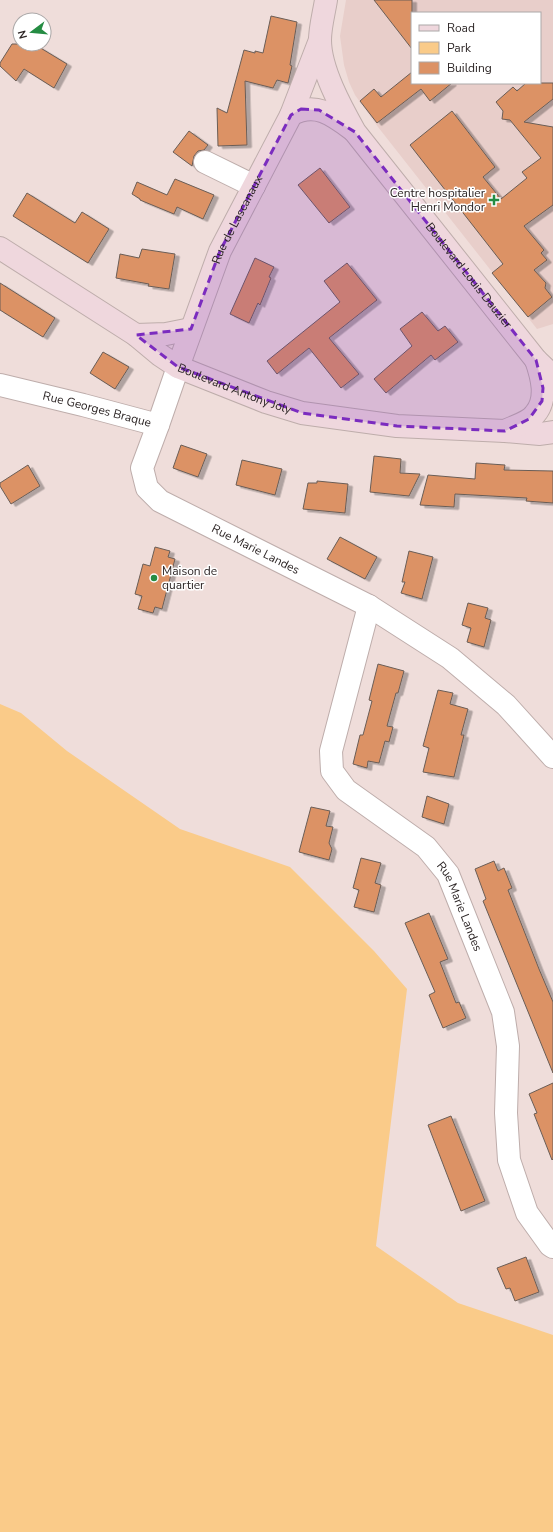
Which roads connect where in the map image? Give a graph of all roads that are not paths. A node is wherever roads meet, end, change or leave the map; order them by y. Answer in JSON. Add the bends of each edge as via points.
{"nodes":[{"id":1,"x":326,"y":0,"type":"edge"},
{"id":2,"x":320,"y":40,"type":"junction"},
{"id":3,"x":291,"y":115,"type":"junction"},
{"id":4,"x":355,"y":132,"type":"junction"},
{"id":5,"x":204,"y":162,"type":"dead end"},
{"id":6,"x":254,"y":186,"type":"junction"},
{"id":7,"x":0,"y":248,"type":"edge"},
{"id":8,"x":136,"y":335,"type":"junction"},
{"id":9,"x":189,"y":335,"type":"junction"},
{"id":10,"x":536,"y":360,"type":"junction"},
{"id":11,"x":178,"y":367,"type":"junction"},
{"id":12,"x":553,"y":376,"type":"edge"},
{"id":13,"x":216,"y":383,"type":"junction"},
{"id":14,"x":0,"y":385,"type":"edge"},
{"id":15,"x":158,"y":425,"type":"junction"},
{"id":16,"x":505,"y":431,"type":"junction"},
{"id":17,"x":553,"y":432,"type":"edge"},
{"id":18,"x":368,"y":606,"type":"junction"},
{"id":19,"x":553,"y":757,"type":"edge"},
{"id":20,"x":553,"y":1247,"type":"edge"}],
"edges":[{"from":1,"to":2,"type":"street","name":"Boulevard Louis Dauzier"},
{"from":2,"to":3,"type":"street","name":"Rue de Lascanaux"},
{"from":2,"to":4,"type":"street","name":"Boulevard Louis Dauzier","via":[[331,84]]},
{"from":3,"to":4,"type":"street","via":[[301,109],[319,110],[338,119]]},
{"from":3,"to":6,"type":"street","name":"Rue de Lascanaux"},
{"from":4,"to":10,"type":"street","name":"Boulevard Louis Dauzier"},
{"from":5,"to":6,"type":"street"},
{"from":6,"to":9,"type":"street","name":"Rue de Lascanaux","via":[[220,251]]},
{"from":7,"to":8,"type":"street","name":"Boulevard Antony Joly"},
{"from":8,"to":9,"type":"street"},
{"from":8,"to":11,"type":"street","name":"Boulevard Antony Joly","via":[[160,356]]},
{"from":9,"to":11,"type":"street","name":"Rue de Lascanaux"},
{"from":9,"to":13,"type":"street","via":[[200,365]]},
{"from":10,"to":12,"type":"street","name":"Boulevard Louis Dauzier"},
{"from":10,"to":16,"type":"street","name":"Boulevard Antony Joly","via":[[542,377],[542,401],[536,414]]},
{"from":11,"to":13,"type":"street","name":"Boulevard Antony Joly"},
{"from":11,"to":15,"type":"street","name":"Rue Georges Braque"},
{"from":13,"to":16,"type":"street","name":"Boulevard Antony Joly","via":[[302,413],[397,426]]},
{"from":14,"to":15,"type":"street","name":"Rue Georges Braque"},
{"from":15,"to":18,"type":"street","name":"Rue Marie Landes","via":[[142,468],[147,488],[160,501]]},
{"from":16,"to":17,"type":"street","name":"Boulevard Antony Joly","via":[[540,434]]},
{"from":18,"to":19,"type":"street","name":"Rue Marie Landes","via":[[450,658],[506,705]]},
{"from":18,"to":20,"type":"street","name":"Rue Marie Landes","via":[[331,752],[332,771],[346,790],[426,848],[448,874],[503,1012],[508,1046],[506,1113],[510,1160],[527,1213]]}]}
